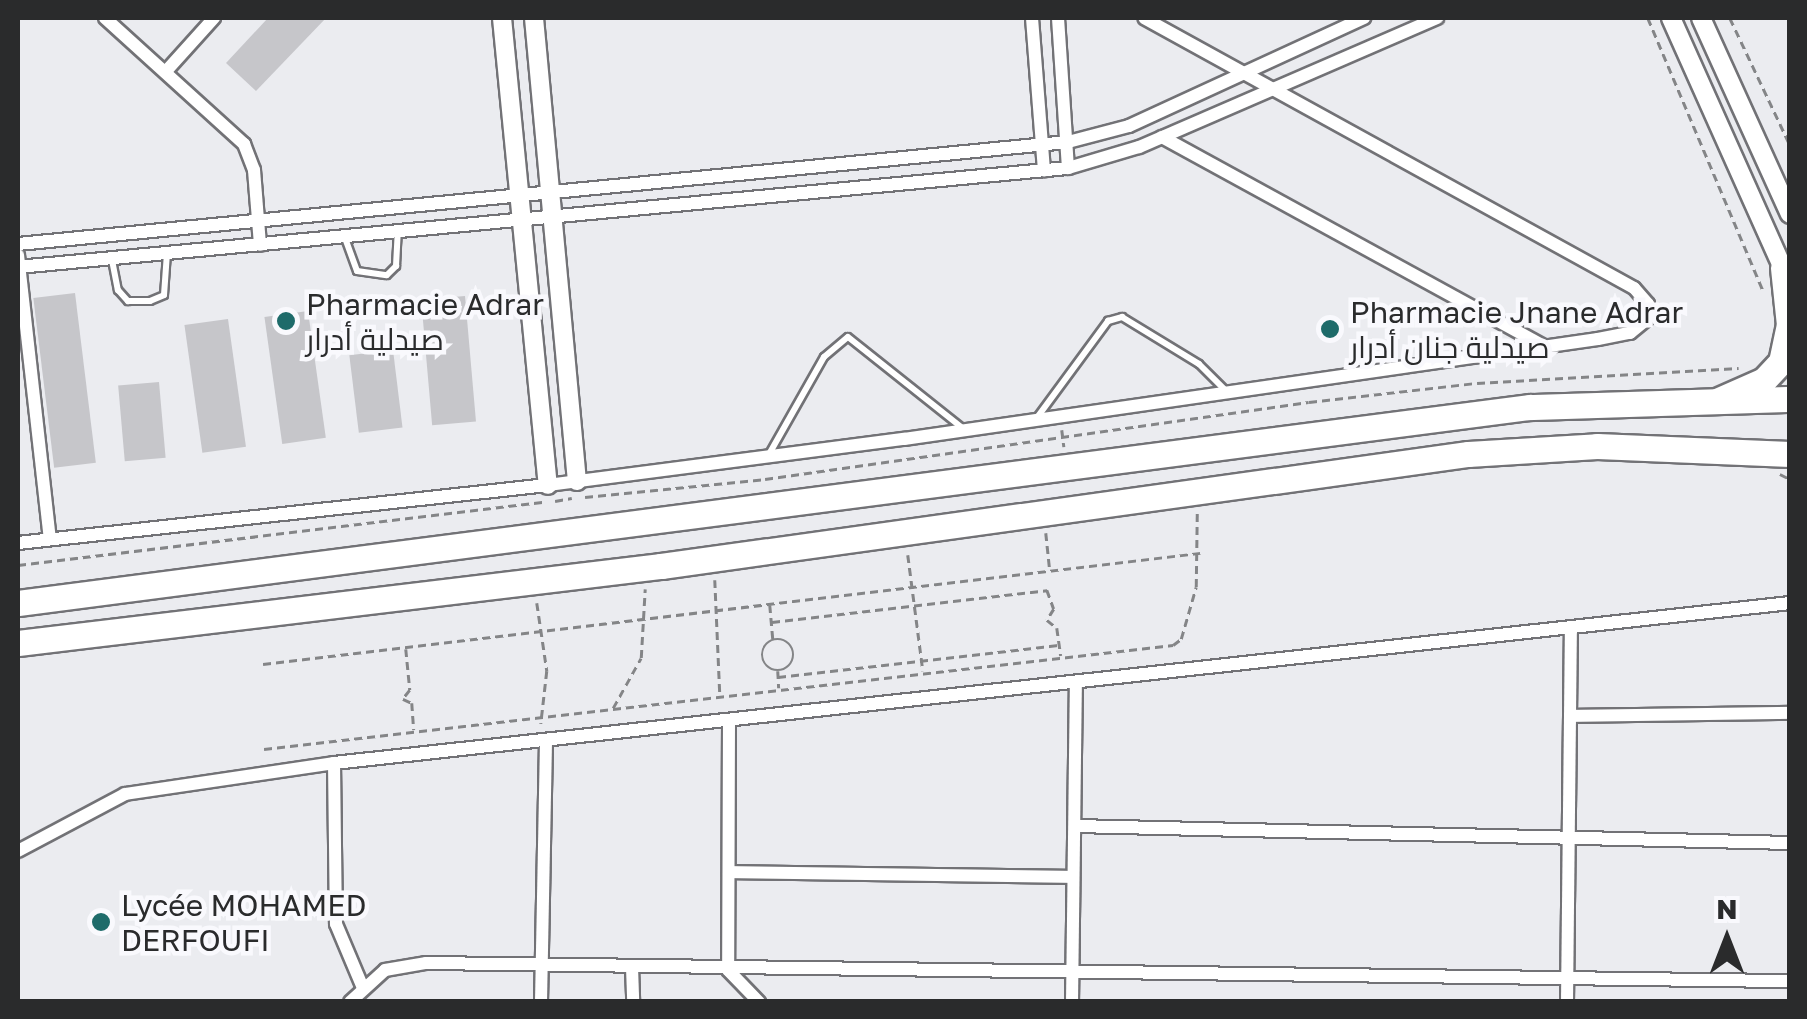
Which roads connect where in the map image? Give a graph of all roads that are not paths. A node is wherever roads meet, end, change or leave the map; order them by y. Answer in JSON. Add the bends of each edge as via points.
{"nodes":[{"id":1,"x":105,"y":18,"type":"edge"},
{"id":2,"x":214,"y":18,"type":"edge"},
{"id":3,"x":502,"y":18,"type":"edge"},
{"id":4,"x":534,"y":18,"type":"edge"},
{"id":5,"x":1032,"y":18,"type":"edge"},
{"id":6,"x":1058,"y":18,"type":"edge"},
{"id":7,"x":1364,"y":18,"type":"edge"},
{"id":8,"x":1437,"y":18,"type":"edge"},
{"id":9,"x":1670,"y":18,"type":"edge"},
{"id":10,"x":1701,"y":18,"type":"edge"},
{"id":11,"x":1152,"y":20,"type":"edge"},
{"id":12,"x":168,"y":69,"type":"junction"},
{"id":13,"x":1246,"y":76,"type":"junction"},
{"id":14,"x":1273,"y":89,"type":"junction"},
{"id":15,"x":1162,"y":138,"type":"junction"},
{"id":16,"x":1068,"y":142,"type":"junction"},
{"id":17,"x":1043,"y":145,"type":"junction"},
{"id":18,"x":1068,"y":168,"type":"junction"},
{"id":19,"x":1044,"y":171,"type":"junction"},
{"id":20,"x":550,"y":193,"type":"junction"},
{"id":21,"x":524,"y":196,"type":"junction"},
{"id":22,"x":1790,"y":214,"type":"edge"},
{"id":23,"x":553,"y":217,"type":"junction"},
{"id":24,"x":526,"y":219,"type":"junction"},
{"id":25,"x":258,"y":221,"type":"junction"},
{"id":26,"x":398,"y":232,"type":"junction"},
{"id":27,"x":344,"y":237,"type":"junction"},
{"id":28,"x":18,"y":244,"type":"edge"},
{"id":29,"x":260,"y":245,"type":"junction"},
{"id":30,"x":167,"y":254,"type":"junction"},
{"id":31,"x":112,"y":258,"type":"junction"},
{"id":32,"x":18,"y":263,"type":"edge"},
{"id":33,"x":1786,"y":275,"type":"edge"},
{"id":34,"x":1545,"y":347,"type":"junction"},
{"id":35,"x":1228,"y":393,"type":"junction"},
{"id":36,"x":1790,"y":399,"type":"edge"},
{"id":37,"x":1715,"y":402,"type":"junction"},
{"id":38,"x":1036,"y":420,"type":"junction"},
{"id":39,"x":965,"y":430,"type":"junction"},
{"id":40,"x":1790,"y":454,"type":"edge"},
{"id":41,"x":767,"y":457,"type":"junction"},
{"id":42,"x":578,"y":481,"type":"junction"},
{"id":43,"x":548,"y":486,"type":"junction"},
{"id":44,"x":50,"y":539,"type":"junction"},
{"id":45,"x":18,"y":542,"type":"edge"},
{"id":46,"x":1790,"y":603,"type":"edge"},
{"id":47,"x":18,"y":604,"type":"edge"},
{"id":48,"x":1571,"y":628,"type":"junction"},
{"id":49,"x":18,"y":643,"type":"edge"},
{"id":50,"x":1076,"y":684,"type":"junction"},
{"id":51,"x":1790,"y":713,"type":"edge"},
{"id":52,"x":1571,"y":716,"type":"junction"},
{"id":53,"x":729,"y":724,"type":"junction"},
{"id":54,"x":542,"y":745,"type":"junction"},
{"id":55,"x":334,"y":764,"type":"junction"},
{"id":56,"x":1075,"y":826,"type":"junction"},
{"id":57,"x":1570,"y":840,"type":"junction"},
{"id":58,"x":1790,"y":843,"type":"edge"},
{"id":59,"x":18,"y":851,"type":"edge"},
{"id":60,"x":729,"y":872,"type":"junction"},
{"id":61,"x":1073,"y":877,"type":"junction"},
{"id":62,"x":632,"y":966,"type":"junction"},
{"id":63,"x":542,"y":968,"type":"junction"},
{"id":64,"x":728,"y":970,"type":"junction"},
{"id":65,"x":1072,"y":971,"type":"junction"},
{"id":66,"x":1568,"y":979,"type":"junction"},
{"id":67,"x":1790,"y":981,"type":"edge"},
{"id":68,"x":363,"y":988,"type":"junction"},
{"id":69,"x":350,"y":1002,"type":"edge"},
{"id":70,"x":541,"y":1002,"type":"edge"},
{"id":71,"x":632,"y":1002,"type":"edge"},
{"id":72,"x":759,"y":1002,"type":"edge"},
{"id":73,"x":1072,"y":1002,"type":"edge"},
{"id":74,"x":1567,"y":1002,"type":"edge"}],
"edges":[{"from":1,"to":12,"type":"street"},
{"from":2,"to":12,"type":"street"},
{"from":3,"to":21,"type":"street"},
{"from":4,"to":20,"type":"street"},
{"from":5,"to":17,"type":"street"},
{"from":6,"to":16,"type":"street"},
{"from":7,"to":13,"type":"street"},
{"from":8,"to":14,"type":"street"},
{"from":9,"to":33,"type":"street"},
{"from":10,"to":22,"type":"street"},
{"from":11,"to":13,"type":"street"},
{"from":12,"to":25,"type":"street","via":[[244,144]]},
{"from":13,"to":14,"type":"street"},
{"from":13,"to":16,"type":"street","via":[[1129,126]]},
{"from":14,"to":15,"type":"street"},
{"from":14,"to":34,"type":"street","via":[[1600,268],[1648,304],[1646,319],[1630,333]]},
{"from":15,"to":18,"type":"street"},
{"from":15,"to":34,"type":"street"},
{"from":16,"to":17,"type":"street"},
{"from":16,"to":18,"type":"street"},
{"from":17,"to":19,"type":"street"},
{"from":17,"to":20,"type":"street"},
{"from":18,"to":19,"type":"street"},
{"from":19,"to":23,"type":"street"},
{"from":20,"to":21,"type":"street"},
{"from":20,"to":23,"type":"street"},
{"from":21,"to":24,"type":"street"},
{"from":21,"to":25,"type":"street"},
{"from":23,"to":24,"type":"street"},
{"from":23,"to":42,"type":"street"},
{"from":24,"to":26,"type":"street"},
{"from":24,"to":43,"type":"street"},
{"from":25,"to":28,"type":"street"},
{"from":25,"to":29,"type":"street"},
{"from":26,"to":27,"type":"street"},
{"from":26,"to":27,"type":"lane","via":[[396,266],[387,275],[357,271]]},
{"from":27,"to":29,"type":"street"},
{"from":29,"to":30,"type":"street"},
{"from":30,"to":31,"type":"street"},
{"from":30,"to":31,"type":"lane","via":[[164,295],[150,301],[128,302],[118,290]]},
{"from":31,"to":32,"type":"street"},
{"from":32,"to":44,"type":"street"},
{"from":33,"to":37,"type":"highway","via":[[1786,350],[1764,380]]},
{"from":34,"to":35,"type":"street"},
{"from":35,"to":38,"type":"street"},
{"from":35,"to":38,"type":"lane","via":[[1200,364],[1122,317],[1108,321]]},
{"from":36,"to":37,"type":"highway"},
{"from":37,"to":47,"type":"highway","via":[[1530,406]]},
{"from":38,"to":39,"type":"street"},
{"from":39,"to":41,"type":"street"},
{"from":39,"to":41,"type":"lane","via":[[848,337],[824,357]]},
{"from":40,"to":49,"type":"highway","via":[[1597,446],[1485,452]]},
{"from":41,"to":42,"type":"street"},
{"from":42,"to":43,"type":"street"},
{"from":43,"to":44,"type":"street"},
{"from":44,"to":45,"type":"street"},
{"from":46,"to":48,"type":"street"},
{"from":48,"to":50,"type":"street"},
{"from":48,"to":52,"type":"street"},
{"from":50,"to":53,"type":"street"},
{"from":50,"to":56,"type":"street"},
{"from":51,"to":52,"type":"street"},
{"from":52,"to":57,"type":"street"},
{"from":53,"to":54,"type":"street"},
{"from":53,"to":60,"type":"street"},
{"from":54,"to":55,"type":"street"},
{"from":54,"to":63,"type":"street"},
{"from":55,"to":59,"type":"street","via":[[125,794]]},
{"from":55,"to":68,"type":"street","via":[[336,924]]},
{"from":56,"to":57,"type":"street"},
{"from":56,"to":61,"type":"street"},
{"from":57,"to":58,"type":"street"},
{"from":57,"to":66,"type":"street"},
{"from":60,"to":61,"type":"street"},
{"from":60,"to":64,"type":"street"},
{"from":61,"to":65,"type":"street"},
{"from":62,"to":63,"type":"street"},
{"from":62,"to":64,"type":"street"},
{"from":62,"to":71,"type":"street"},
{"from":63,"to":68,"type":"street","via":[[398,965]]},
{"from":63,"to":70,"type":"street"},
{"from":64,"to":65,"type":"street"},
{"from":64,"to":72,"type":"street"},
{"from":65,"to":66,"type":"street"},
{"from":65,"to":73,"type":"street"},
{"from":66,"to":67,"type":"street"},
{"from":66,"to":74,"type":"street"},
{"from":68,"to":69,"type":"street"}]}
